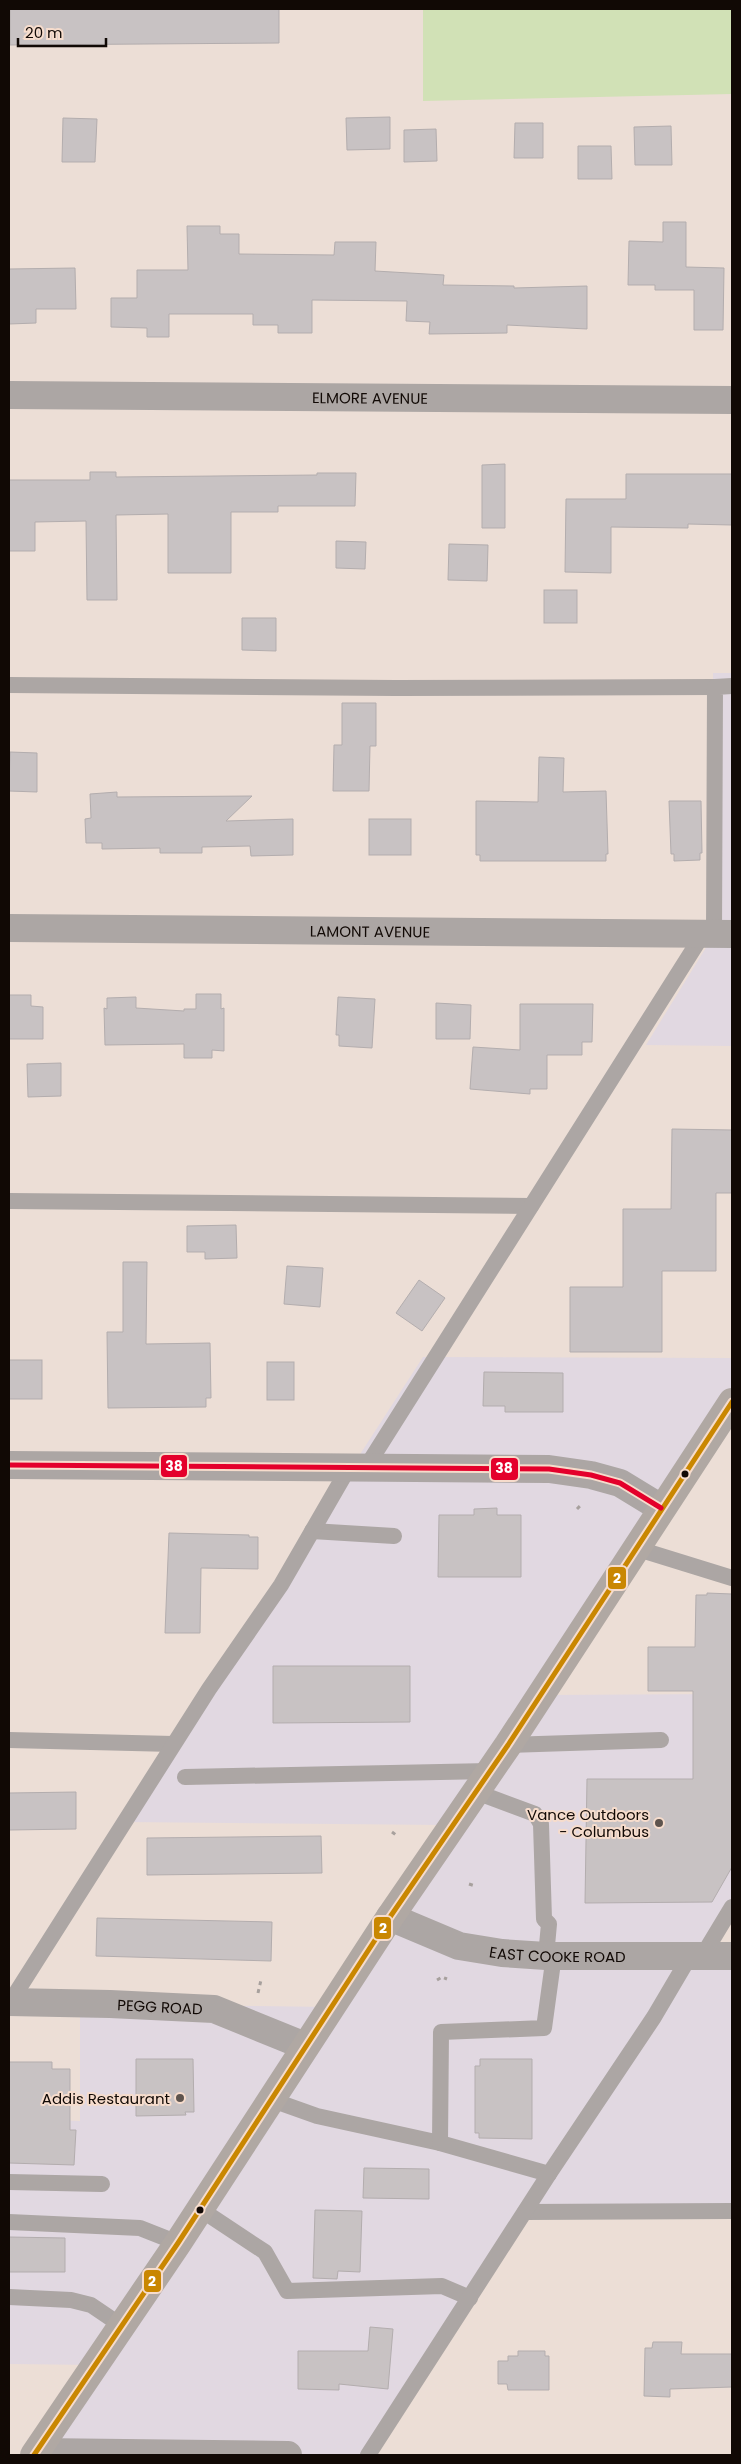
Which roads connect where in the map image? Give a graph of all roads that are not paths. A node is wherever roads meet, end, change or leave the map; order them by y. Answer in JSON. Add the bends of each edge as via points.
{"nodes":[{"id":1,"x":9,"y":395,"type":"edge"},
{"id":2,"x":732,"y":400,"type":"edge"},
{"id":3,"x":9,"y":685,"type":"edge"},
{"id":4,"x":732,"y":686,"type":"edge"},
{"id":5,"x":715,"y":687,"type":"junction"},
{"id":6,"x":9,"y":928,"type":"edge"},
{"id":7,"x":716,"y":934,"type":"edge"},
{"id":8,"x":9,"y":1201,"type":"edge"},
{"id":9,"x":531,"y":1206,"type":"junction"},
{"id":10,"x":731,"y":1408,"type":"edge"},
{"id":11,"x":9,"y":1465,"type":"edge"},
{"id":12,"x":356,"y":1469,"type":"junction"},
{"id":13,"x":661,"y":1508,"type":"junction"},
{"id":14,"x":312,"y":1531,"type":"junction"},
{"id":15,"x":394,"y":1536,"type":"dead end"},
{"id":16,"x":635,"y":1548,"type":"junction"},
{"id":17,"x":732,"y":1578,"type":"edge"},
{"id":18,"x":9,"y":1740,"type":"edge"},
{"id":19,"x":661,"y":1740,"type":"dead end"},
{"id":20,"x":173,"y":1744,"type":"junction"},
{"id":21,"x":508,"y":1745,"type":"junction"},
{"id":22,"x":185,"y":1777,"type":"dead end"},
{"id":23,"x":483,"y":1782,"type":"junction"},
{"id":24,"x":732,"y":1907,"type":"edge"},
{"id":25,"x":390,"y":1917,"type":"junction"},
{"id":26,"x":550,"y":1956,"type":"junction"},
{"id":27,"x":696,"y":1956,"type":"junction"},
{"id":28,"x":732,"y":1956,"type":"edge"},
{"id":29,"x":9,"y":2003,"type":"edge"},
{"id":30,"x":305,"y":2046,"type":"junction"},
{"id":31,"x":272,"y":2100,"type":"junction"},
{"id":32,"x":440,"y":2143,"type":"junction"},
{"id":33,"x":549,"y":2174,"type":"junction"},
{"id":34,"x":9,"y":2182,"type":"edge"},
{"id":35,"x":102,"y":2184,"type":"dead end"},
{"id":36,"x":200,"y":2209,"type":"junction"},
{"id":37,"x":732,"y":2210,"type":"edge"},
{"id":38,"x":525,"y":2212,"type":"junction"},
{"id":39,"x":9,"y":2222,"type":"edge"},
{"id":40,"x":178,"y":2243,"type":"junction"},
{"id":41,"x":9,"y":2297,"type":"edge"},
{"id":42,"x":470,"y":2298,"type":"junction"},
{"id":43,"x":122,"y":2326,"type":"junction"},
{"id":44,"x":36,"y":2453,"type":"edge"},
{"id":45,"x":288,"y":2455,"type":"edge"},
{"id":46,"x":368,"y":2455,"type":"edge"}],
"edges":[{"from":1,"to":2,"type":"street","name":"ELMORE AVENUE"},
{"from":3,"to":5,"type":"lane"},
{"from":4,"to":5,"type":"lane"},
{"from":5,"to":7,"type":"lane"},
{"from":6,"to":7,"type":"street","name":"LAMONT AVENUE"},
{"from":7,"to":9,"type":"lane"},
{"from":8,"to":9,"type":"lane"},
{"from":9,"to":12,"type":"lane"},
{"from":10,"to":13,"type":"main road"},
{"from":11,"to":12,"type":"street"},
{"from":12,"to":13,"type":"street","via":[[549,1469],[591,1475],[620,1484]]},
{"from":12,"to":14,"type":"lane"},
{"from":13,"to":16,"type":"main road"},
{"from":14,"to":15,"type":"lane"},
{"from":14,"to":20,"type":"lane","via":[[281,1585]]},
{"from":16,"to":17,"type":"lane"},
{"from":16,"to":21,"type":"main road"},
{"from":18,"to":20,"type":"lane"},
{"from":19,"to":21,"type":"lane"},
{"from":20,"to":29,"type":"lane"},
{"from":21,"to":23,"type":"main road"},
{"from":22,"to":23,"type":"lane"},
{"from":23,"to":25,"type":"main road"},
{"from":23,"to":26,"type":"lane","via":[[536,1814],[541,1824],[544,1918],[550,1924]]},
{"from":24,"to":27,"type":"lane"},
{"from":25,"to":26,"type":"street","name":"EAST COOKE ROAD","via":[[459,1946]]},
{"from":25,"to":30,"type":"main road"},
{"from":26,"to":27,"type":"street","name":"EAST COOKE ROAD"},
{"from":26,"to":32,"type":"lane","via":[[544,2028],[441,2032]]},
{"from":27,"to":28,"type":"street","name":"EAST COOKE ROAD"},
{"from":27,"to":33,"type":"lane"},
{"from":29,"to":30,"type":"street","name":"PEGG ROAD","via":[[214,2009]]},
{"from":30,"to":31,"type":"main road"},
{"from":31,"to":32,"type":"lane","via":[[317,2116]]},
{"from":31,"to":36,"type":"main road"},
{"from":32,"to":33,"type":"lane"},
{"from":33,"to":38,"type":"lane"},
{"from":34,"to":35,"type":"lane"},
{"from":36,"to":40,"type":"main road"},
{"from":36,"to":42,"type":"lane","via":[[265,2252],[288,2291],[442,2286]]},
{"from":37,"to":38,"type":"lane"},
{"from":38,"to":42,"type":"lane"},
{"from":39,"to":40,"type":"lane","via":[[140,2228]]},
{"from":40,"to":43,"type":"main road"},
{"from":41,"to":43,"type":"lane","via":[[71,2300],[91,2305]]},
{"from":42,"to":46,"type":"lane"},
{"from":43,"to":44,"type":"main road"},
{"from":44,"to":45,"type":"street"}]}
